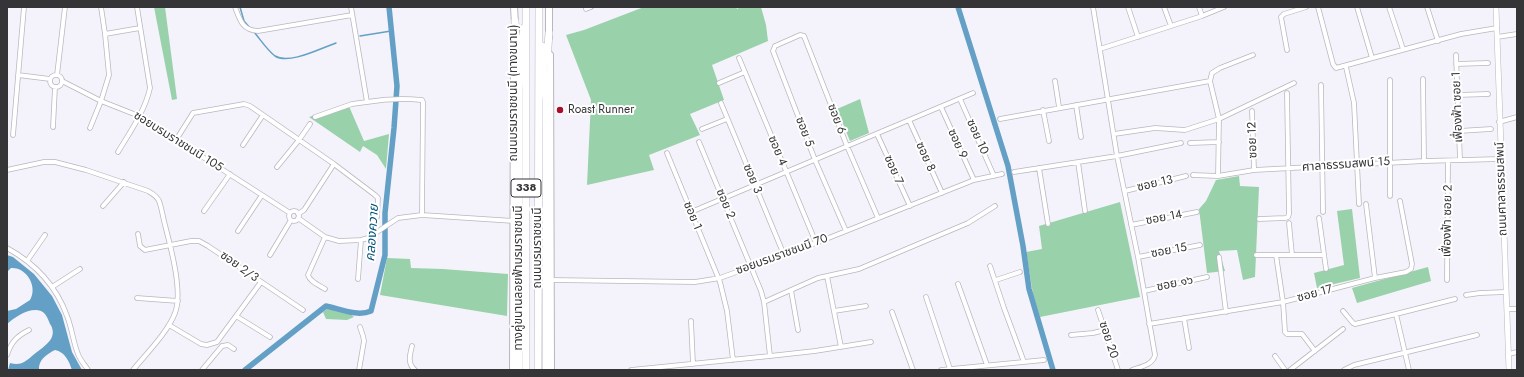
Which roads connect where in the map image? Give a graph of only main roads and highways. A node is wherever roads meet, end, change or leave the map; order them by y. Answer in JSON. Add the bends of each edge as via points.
{"nodes":[{"id":1,"x":514,"y":7,"type":"edge"},
{"id":2,"x":526,"y":7,"type":"edge"},
{"id":3,"x":539,"y":7,"type":"edge"},
{"id":4,"x":550,"y":7,"type":"edge"},
{"id":5,"x":526,"y":18,"type":"junction"},
{"id":6,"x":515,"y":21,"type":"junction"},
{"id":7,"x":539,"y":21,"type":"junction"},
{"id":8,"x":549,"y":33,"type":"junction"},
{"id":9,"x":519,"y":90,"type":"junction"},
{"id":10,"x":546,"y":101,"type":"junction"},
{"id":11,"x":513,"y":370,"type":"edge"},
{"id":12,"x":519,"y":370,"type":"edge"},
{"id":13,"x":526,"y":370,"type":"edge"},
{"id":14,"x":538,"y":370,"type":"edge"},
{"id":15,"x":546,"y":370,"type":"edge"},
{"id":16,"x":550,"y":370,"type":"edge"}],
"edges":[{"from":1,"to":6,"type":"main road","name":"ถนนบรมราชชนนี (ทางขนาน)","number":"338"},
{"from":2,"to":5,"type":"main road","name":"ถนนบรมราชชนนี","number":"338"},
{"from":3,"to":7,"type":"main road","name":"ถนนบรมราชชนนี","number":"338"},
{"from":4,"to":8,"type":"main road","number":"338"},
{"from":5,"to":9,"type":"main road","name":"ทางคู่ขนานลอยฟ้าบรมราชชนนี","number":"338"},
{"from":5,"to":13,"type":"main road","name":"ถนนบรมราชชนนี","number":"338"},
{"from":6,"to":9,"type":"main road"},
{"from":6,"to":11,"type":"main road","name":"ถนนบรมราชชนนี (ทางขนาน)","number":"338"},
{"from":7,"to":10,"type":"main road","number":"338"},
{"from":7,"to":14,"type":"main road","name":"ถนนบรมราชชนนี","number":"338"},
{"from":8,"to":10,"type":"main road"},
{"from":8,"to":16,"type":"main road","number":"338"},
{"from":9,"to":12,"type":"main road","name":"ทางคู่ขนานลอยฟ้าบรมราชชนนี","number":"338"},
{"from":10,"to":15,"type":"main road","number":"338"}]}
